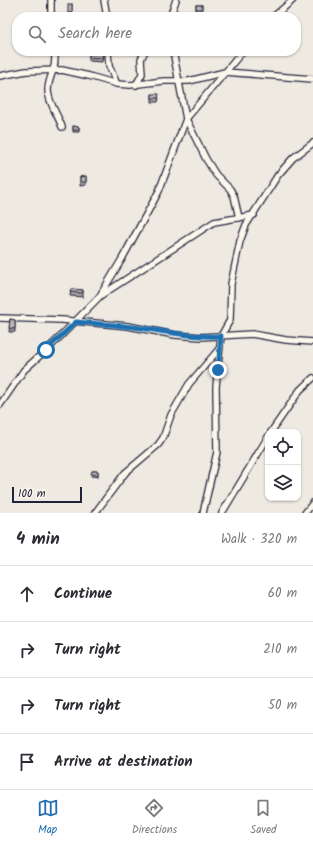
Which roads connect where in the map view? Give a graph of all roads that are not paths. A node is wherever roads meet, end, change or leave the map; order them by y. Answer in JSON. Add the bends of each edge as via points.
{"nodes":[{"id":1,"x":51,"y":0,"type":"edge"},
{"id":2,"x":104,"y":0,"type":"edge"},
{"id":3,"x":176,"y":0,"type":"edge"},
{"id":4,"x":293,"y":0,"type":"edge"},
{"id":5,"x":51,"y":12,"type":"edge"},
{"id":6,"x":106,"y":12,"type":"edge"},
{"id":7,"x":172,"y":12,"type":"edge"},
{"id":8,"x":279,"y":12,"type":"edge"},
{"id":9,"x":54,"y":56,"type":"edge"},
{"id":10,"x":108,"y":56,"type":"edge"},
{"id":11,"x":142,"y":56,"type":"edge"},
{"id":12,"x":174,"y":56,"type":"edge"},
{"id":13,"x":239,"y":56,"type":"edge"},
{"id":14,"x":55,"y":70,"type":"junction"},
{"id":15,"x":225,"y":72,"type":"junction"},
{"id":16,"x":0,"y":76,"type":"edge"},
{"id":17,"x":313,"y":79,"type":"edge"},
{"id":18,"x":178,"y":82,"type":"junction"},
{"id":19,"x":117,"y":84,"type":"junction"},
{"id":20,"x":136,"y":85,"type":"junction"},
{"id":21,"x":186,"y":119,"type":"junction"},
{"id":22,"x":62,"y":126,"type":"dead end"},
{"id":23,"x":313,"y":143,"type":"edge"},
{"id":24,"x":254,"y":215,"type":"junction"},
{"id":25,"x":239,"y":218,"type":"junction"},
{"id":26,"x":100,"y":296,"type":"junction"},
{"id":27,"x":0,"y":318,"type":"edge"},
{"id":28,"x":76,"y":322,"type":"junction"},
{"id":29,"x":221,"y":336,"type":"junction"},
{"id":30,"x":313,"y":342,"type":"edge"},
{"id":31,"x":220,"y":345,"type":"junction"},
{"id":32,"x":313,"y":378,"type":"edge"},
{"id":33,"x":0,"y":405,"type":"edge"},
{"id":34,"x":273,"y":429,"type":"edge"},
{"id":35,"x":265,"y":442,"type":"edge"},
{"id":36,"x":313,"y":503,"type":"edge"},
{"id":37,"x":95,"y":513,"type":"edge"},
{"id":38,"x":203,"y":513,"type":"edge"},
{"id":39,"x":222,"y":513,"type":"edge"},
{"id":40,"x":305,"y":513,"type":"edge"}],
"edges":[{"from":1,"to":5,"type":"street"},
{"from":2,"to":6,"type":"street"},
{"from":3,"to":7,"type":"street"},
{"from":4,"to":8,"type":"street"},
{"from":9,"to":14,"type":"street"},
{"from":10,"to":19,"type":"street","via":[[109,66]]},
{"from":11,"to":20,"type":"street","via":[[142,74]]},
{"from":12,"to":18,"type":"street"},
{"from":13,"to":15,"type":"street"},
{"from":14,"to":16,"type":"street","via":[[26,71]]},
{"from":14,"to":19,"type":"street","via":[[77,72]]},
{"from":14,"to":22,"type":"street","via":[[48,92]]},
{"from":15,"to":17,"type":"street"},
{"from":15,"to":18,"type":"street"},
{"from":15,"to":21,"type":"street"},
{"from":18,"to":20,"type":"street"},
{"from":18,"to":21,"type":"street"},
{"from":19,"to":20,"type":"street"},
{"from":21,"to":25,"type":"street","via":[[206,159],[234,196]]},
{"from":21,"to":26,"type":"street","via":[[159,191]]},
{"from":23,"to":24,"type":"street","via":[[285,166]]},
{"from":24,"to":25,"type":"street"},
{"from":24,"to":29,"type":"street","via":[[246,225],[240,241],[231,284],[230,320]]},
{"from":25,"to":26,"type":"street","via":[[214,222]]},
{"from":26,"to":28,"type":"street"},
{"from":27,"to":28,"type":"street"},
{"from":28,"to":29,"type":"street","via":[[148,329],[175,335]]},
{"from":28,"to":33,"type":"street","via":[[24,370]]},
{"from":29,"to":30,"type":"street","via":[[252,334]]},
{"from":29,"to":31,"type":"street"},
{"from":31,"to":37,"type":"street","via":[[214,356],[189,384],[171,415],[158,445],[125,473]]},
{"from":31,"to":38,"type":"street","via":[[216,387],[217,452]]},
{"from":32,"to":34,"type":"street","via":[[300,390]]},
{"from":35,"to":39,"type":"street"},
{"from":36,"to":40,"type":"street"}]}
